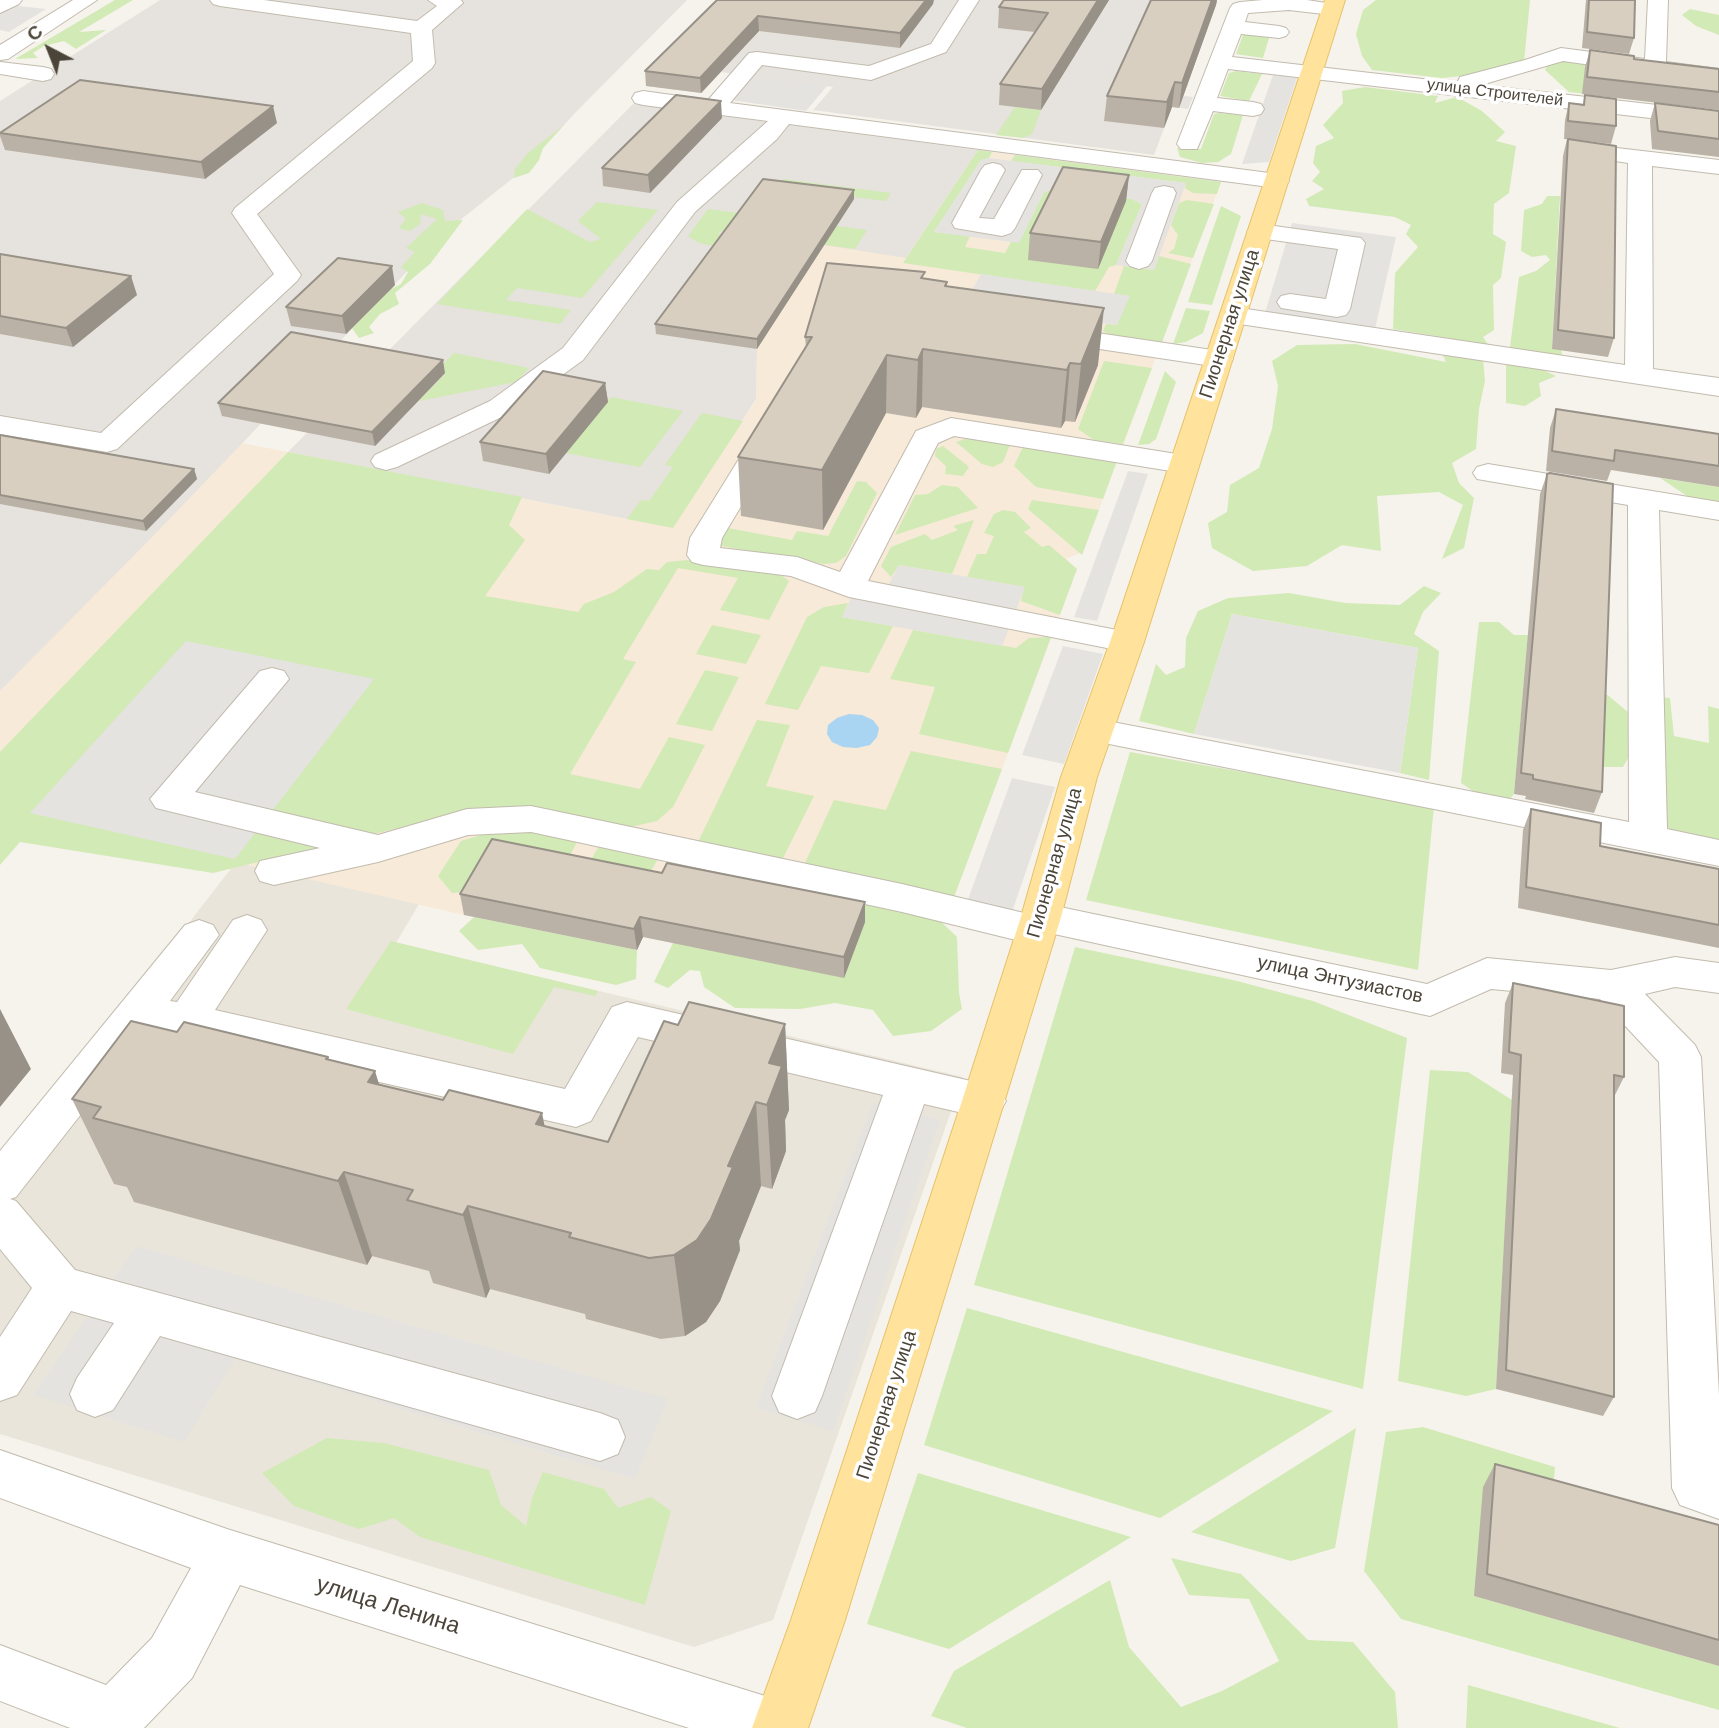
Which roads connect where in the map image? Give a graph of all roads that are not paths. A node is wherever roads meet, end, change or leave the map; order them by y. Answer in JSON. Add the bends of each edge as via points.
{"nodes":[{"id":1,"x":12,"y":0,"type":"edge"},
{"id":2,"x":88,"y":0,"type":"edge"},
{"id":3,"x":438,"y":0,"type":"edge"},
{"id":4,"x":969,"y":0,"type":"edge"},
{"id":5,"x":1658,"y":0,"type":"edge"},
{"id":6,"x":228,"y":1,"type":"edge"},
{"id":7,"x":1334,"y":4,"type":"edge"},
{"id":8,"x":0,"y":7,"type":"edge"},
{"id":9,"x":0,"y":18,"type":"edge"},
{"id":10,"x":48,"y":24,"type":"junction"},
{"id":11,"x":1233,"y":27,"type":"junction"},
{"id":12,"x":421,"y":28,"type":"junction"},
{"id":13,"x":1279,"y":32,"type":"dead end"},
{"id":14,"x":0,"y":54,"type":"edge"},
{"id":15,"x":1219,"y":62,"type":"junction"},
{"id":16,"x":1655,"y":65,"type":"junction"},
{"id":17,"x":0,"y":68,"type":"edge"},
{"id":18,"x":1311,"y":71,"type":"junction"},
{"id":19,"x":43,"y":74,"type":"dead end"},
{"id":20,"x":1719,"y":76,"type":"edge"},
{"id":21,"x":1446,"y":87,"type":"junction"},
{"id":22,"x":643,"y":98,"type":"dead end"},
{"id":23,"x":1204,"y":103,"type":"junction"},
{"id":24,"x":715,"y":106,"type":"junction"},
{"id":25,"x":1253,"y":109,"type":"dead end"},
{"id":26,"x":784,"y":116,"type":"junction"},
{"id":27,"x":1719,"y":119,"type":"edge"},
{"id":28,"x":1189,"y":144,"type":"dead end"},
{"id":29,"x":1007,"y":146,"type":"junction"},
{"id":30,"x":1590,"y":152,"type":"edge"},
{"id":31,"x":1640,"y":158,"type":"junction"},
{"id":32,"x":1719,"y":167,"type":"edge"},
{"id":33,"x":993,"y":170,"type":"junction"},
{"id":34,"x":1030,"y":175,"type":"junction"},
{"id":35,"x":1057,"y":179,"type":"edge"},
{"id":36,"x":1137,"y":190,"type":"dead end"},
{"id":37,"x":1164,"y":193,"type":"junction"},
{"id":38,"x":1189,"y":197,"type":"dead end"},
{"id":39,"x":1262,"y":206,"type":"junction"},
{"id":40,"x":1139,"y":261,"type":"dead end"},
{"id":41,"x":1236,"y":305,"type":"junction"},
{"id":42,"x":1028,"y":331,"type":"edge"},
{"id":43,"x":1219,"y":359,"type":"junction"},
{"id":44,"x":1639,"y":375,"type":"junction"},
{"id":45,"x":1719,"y":387,"type":"edge"},
{"id":46,"x":781,"y":416,"type":"edge"},
{"id":47,"x":0,"y":425,"type":"edge"},
{"id":48,"x":386,"y":461,"type":"dead end"},
{"id":49,"x":1183,"y":464,"type":"junction"},
{"id":50,"x":1488,"y":473,"type":"dead end"},
{"id":51,"x":1643,"y":498,"type":"junction"},
{"id":52,"x":1719,"y":511,"type":"edge"},
{"id":53,"x":849,"y":587,"type":"junction"},
{"id":54,"x":1127,"y":642,"type":"junction"},
{"id":55,"x":272,"y":680,"type":"dead end"},
{"id":56,"x":1097,"y":731,"type":"junction"},
{"id":57,"x":1648,"y":839,"type":"junction"},
{"id":58,"x":378,"y":849,"type":"junction"},
{"id":59,"x":1719,"y":853,"type":"edge"},
{"id":60,"x":274,"y":871,"type":"dead end"},
{"id":61,"x":1038,"y":923,"type":"junction"},
{"id":62,"x":247,"y":930,"type":"dead end"},
{"id":63,"x":199,"y":935,"type":"dead end"},
{"id":64,"x":1719,"y":978,"type":"edge"},
{"id":65,"x":1611,"y":985,"type":"junction"},
{"id":66,"x":136,"y":1011,"type":"junction"},
{"id":67,"x":187,"y":1020,"type":"junction"},
{"id":68,"x":909,"y":1083,"type":"junction"},
{"id":69,"x":984,"y":1101,"type":"junction"},
{"id":70,"x":0,"y":1184,"type":"edge"},
{"id":71,"x":0,"y":1215,"type":"edge"},
{"id":72,"x":60,"y":1287,"type":"junction"},
{"id":73,"x":149,"y":1312,"type":"junction"},
{"id":74,"x":0,"y":1379,"type":"edge"},
{"id":75,"x":95,"y":1394,"type":"dead end"},
{"id":76,"x":797,"y":1396,"type":"dead end"},
{"id":77,"x":600,"y":1437,"type":"dead end"},
{"id":78,"x":0,"y":1474,"type":"edge"},
{"id":79,"x":1719,"y":1494,"type":"edge"},
{"id":80,"x":227,"y":1555,"type":"junction"},
{"id":81,"x":0,"y":1673,"type":"edge"},
{"id":82,"x":779,"y":1728,"type":"edge"}],
"edges":[{"from":1,"to":8,"type":"street"},
{"from":2,"to":10,"type":"street"},
{"from":3,"to":12,"type":"street","via":[[453,3]]},
{"from":4,"to":24,"type":"street","via":[[939,48],[871,73],[757,58]]},
{"from":5,"to":16,"type":"street"},
{"from":6,"to":12,"type":"street"},
{"from":7,"to":11,"type":"street","via":[[1255,4],[1240,8]]},
{"from":7,"to":18,"type":"main road","name":"Пионерная улица"},
{"from":9,"to":10,"type":"street"},
{"from":10,"to":14,"type":"street"},
{"from":11,"to":13,"type":"street"},
{"from":11,"to":15,"type":"street"},
{"from":12,"to":47,"type":"street","via":[[424,63],[244,213],[288,275],[107,443]]},
{"from":15,"to":18,"type":"street","name":"улица Строителей"},
{"from":15,"to":23,"type":"street"},
{"from":16,"to":20,"type":"street"},
{"from":16,"to":21,"type":"street","via":[[1561,54]]},
{"from":17,"to":19,"type":"street"},
{"from":18,"to":21,"type":"street","name":"улица Строителей"},
{"from":18,"to":39,"type":"main road","name":"Пионерная улица"},
{"from":21,"to":27,"type":"street","name":"улица Строителей"},
{"from":22,"to":24,"type":"street"},
{"from":23,"to":25,"type":"street"},
{"from":23,"to":28,"type":"street"},
{"from":24,"to":26,"type":"street"},
{"from":26,"to":29,"type":"street"},
{"from":26,"to":48,"type":"street","via":[[686,207],[573,354],[500,407]]},
{"from":29,"to":33,"type":"street"},
{"from":29,"to":39,"type":"street"},
{"from":30,"to":31,"type":"street"},
{"from":31,"to":32,"type":"street"},
{"from":31,"to":44,"type":"street"},
{"from":33,"to":34,"type":"street"},
{"from":33,"to":34,"type":"street","via":[[964,223],[1002,228]]},
{"from":34,"to":35,"type":"street"},
{"from":36,"to":37,"type":"street"},
{"from":37,"to":38,"type":"street"},
{"from":37,"to":40,"type":"street"},
{"from":39,"to":41,"type":"main road","name":"Пионерная улица"},
{"from":39,"to":41,"type":"street","via":[[1352,243],[1337,309]]},
{"from":41,"to":43,"type":"main road","name":"Пионерная улица"},
{"from":41,"to":44,"type":"street"},
{"from":42,"to":43,"type":"street","via":[[1093,329]]},
{"from":43,"to":49,"type":"main road","name":"Пионерная улица"},
{"from":44,"to":45,"type":"street"},
{"from":46,"to":53,"type":"street","via":[[706,538],[703,555],[797,567]]},
{"from":49,"to":53,"type":"street","via":[[951,427],[926,437]]},
{"from":49,"to":54,"type":"main road","name":"Пионерная улица"},
{"from":50,"to":51,"type":"street"},
{"from":51,"to":52,"type":"street"},
{"from":51,"to":57,"type":"street"},
{"from":53,"to":54,"type":"street"},
{"from":54,"to":56,"type":"main road","name":"Пионерная улица"},
{"from":55,"to":58,"type":"street","via":[[169,799]]},
{"from":56,"to":57,"type":"street","via":[[1233,749]]},
{"from":56,"to":61,"type":"main road","name":"Пионерная улица","via":[[1079,777]]},
{"from":57,"to":59,"type":"street"},
{"from":58,"to":60,"type":"street","name":"улица Энтузиастов"},
{"from":58,"to":61,"type":"street","name":"улица Энтузиастов","via":[[467,822],[531,819]]},
{"from":61,"to":65,"type":"street","name":"улица Энтузиастов","via":[[1430,1000],[1488,973]]},
{"from":61,"to":69,"type":"main road","name":"Пионерная улица"},
{"from":62,"to":67,"type":"street"},
{"from":63,"to":66,"type":"street"},
{"from":64,"to":65,"type":"street","name":"улица Энтузиастов","via":[[1675,972]]},
{"from":65,"to":79,"type":"street","via":[[1680,1057],[1698,1488]]},
{"from":66,"to":67,"type":"street"},
{"from":66,"to":70,"type":"street"},
{"from":67,"to":68,"type":"street","via":[[576,1110],[627,1018]]},
{"from":68,"to":69,"type":"street"},
{"from":68,"to":76,"type":"street"},
{"from":69,"to":82,"type":"main road","name":"Пионерная улица","via":[[818,1620]]},
{"from":71,"to":72,"type":"street"},
{"from":72,"to":73,"type":"street"},
{"from":72,"to":74,"type":"street"},
{"from":73,"to":75,"type":"street"},
{"from":73,"to":77,"type":"street"},
{"from":78,"to":80,"type":"street","name":"улица Ленина"},
{"from":80,"to":81,"type":"street","via":[[172,1658],[115,1717]]},
{"from":80,"to":82,"type":"street","name":"улица Ленина"}]}
